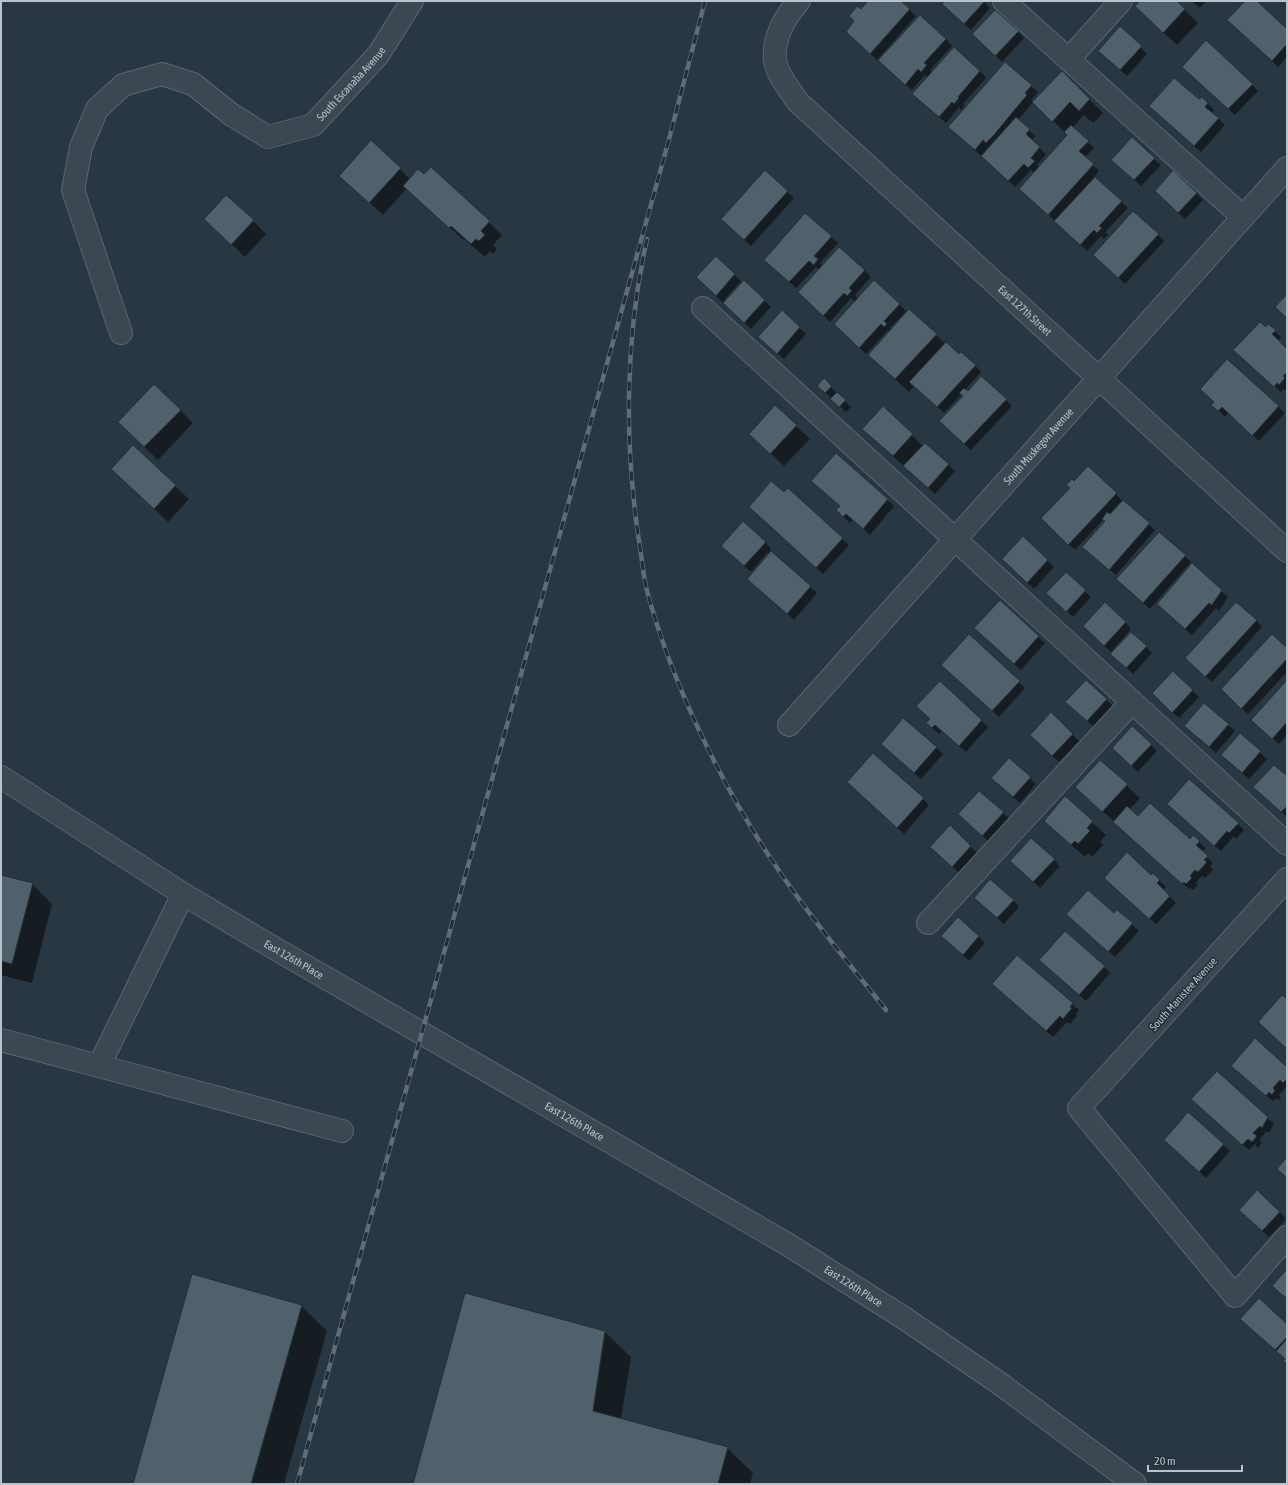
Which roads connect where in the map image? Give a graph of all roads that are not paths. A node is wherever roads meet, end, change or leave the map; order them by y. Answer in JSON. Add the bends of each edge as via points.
{"nodes":[{"id":1,"x":412,"y":1,"type":"edge"},
{"id":2,"x":799,"y":1,"type":"edge"},
{"id":3,"x":1004,"y":1,"type":"edge"},
{"id":4,"x":1121,"y":1,"type":"edge"},
{"id":5,"x":1069,"y":59,"type":"junction"},
{"id":6,"x":1287,"y":168,"type":"edge"},
{"id":7,"x":1243,"y":218,"type":"junction"},
{"id":8,"x":703,"y":308,"type":"dead end"},
{"id":9,"x":121,"y":333,"type":"dead end"},
{"id":10,"x":1098,"y":379,"type":"junction"},
{"id":11,"x":955,"y":539,"type":"junction"},
{"id":12,"x":1283,"y":540,"type":"edge"},
{"id":13,"x":1132,"y":702,"type":"junction"},
{"id":14,"x":789,"y":725,"type":"dead end"},
{"id":15,"x":1,"y":777,"type":"edge"},
{"id":16,"x":1287,"y":844,"type":"edge"},
{"id":17,"x":1287,"y":879,"type":"edge"},
{"id":18,"x":183,"y":894,"type":"junction"},
{"id":19,"x":928,"y":923,"type":"dead end"},
{"id":20,"x":1,"y":1040,"type":"edge"},
{"id":21,"x":99,"y":1066,"type":"junction"},
{"id":22,"x":342,"y":1131,"type":"dead end"},
{"id":23,"x":1287,"y":1237,"type":"edge"},
{"id":24,"x":1135,"y":1484,"type":"edge"}],
"edges":[{"from":1,"to":9,"type":"street","name":"South Escanaba Avenue","via":[[378,55],[313,125],[268,137],[232,115],[193,84],[162,74],[123,85],[97,109],[81,147],[73,190]]},
{"from":2,"to":10,"type":"street","name":"East 127th Street","via":[[788,13],[778,31],[775,61],[783,80],[798,102]]},
{"from":3,"to":5,"type":"street"},
{"from":4,"to":5,"type":"street"},
{"from":5,"to":7,"type":"street"},
{"from":6,"to":7,"type":"street","name":"South Muskegon Avenue"},
{"from":7,"to":10,"type":"street","name":"South Muskegon Avenue"},
{"from":8,"to":11,"type":"street"},
{"from":10,"to":11,"type":"street","name":"South Muskegon Avenue"},
{"from":10,"to":12,"type":"street","name":"East 127th Street"},
{"from":11,"to":13,"type":"street"},
{"from":11,"to":14,"type":"street","name":"South Muskegon Avenue"},
{"from":13,"to":16,"type":"street"},
{"from":13,"to":19,"type":"street"},
{"from":15,"to":18,"type":"street","name":"East 126th Place"},
{"from":17,"to":23,"type":"street","name":"South Manistee Avenue","via":[[1079,1108],[1235,1296]]},
{"from":18,"to":21,"type":"street"},
{"from":18,"to":24,"type":"street","name":"East 126th Place","via":[[787,1244],[911,1322],[999,1383]]},
{"from":20,"to":21,"type":"street"},
{"from":21,"to":22,"type":"street"}]}
